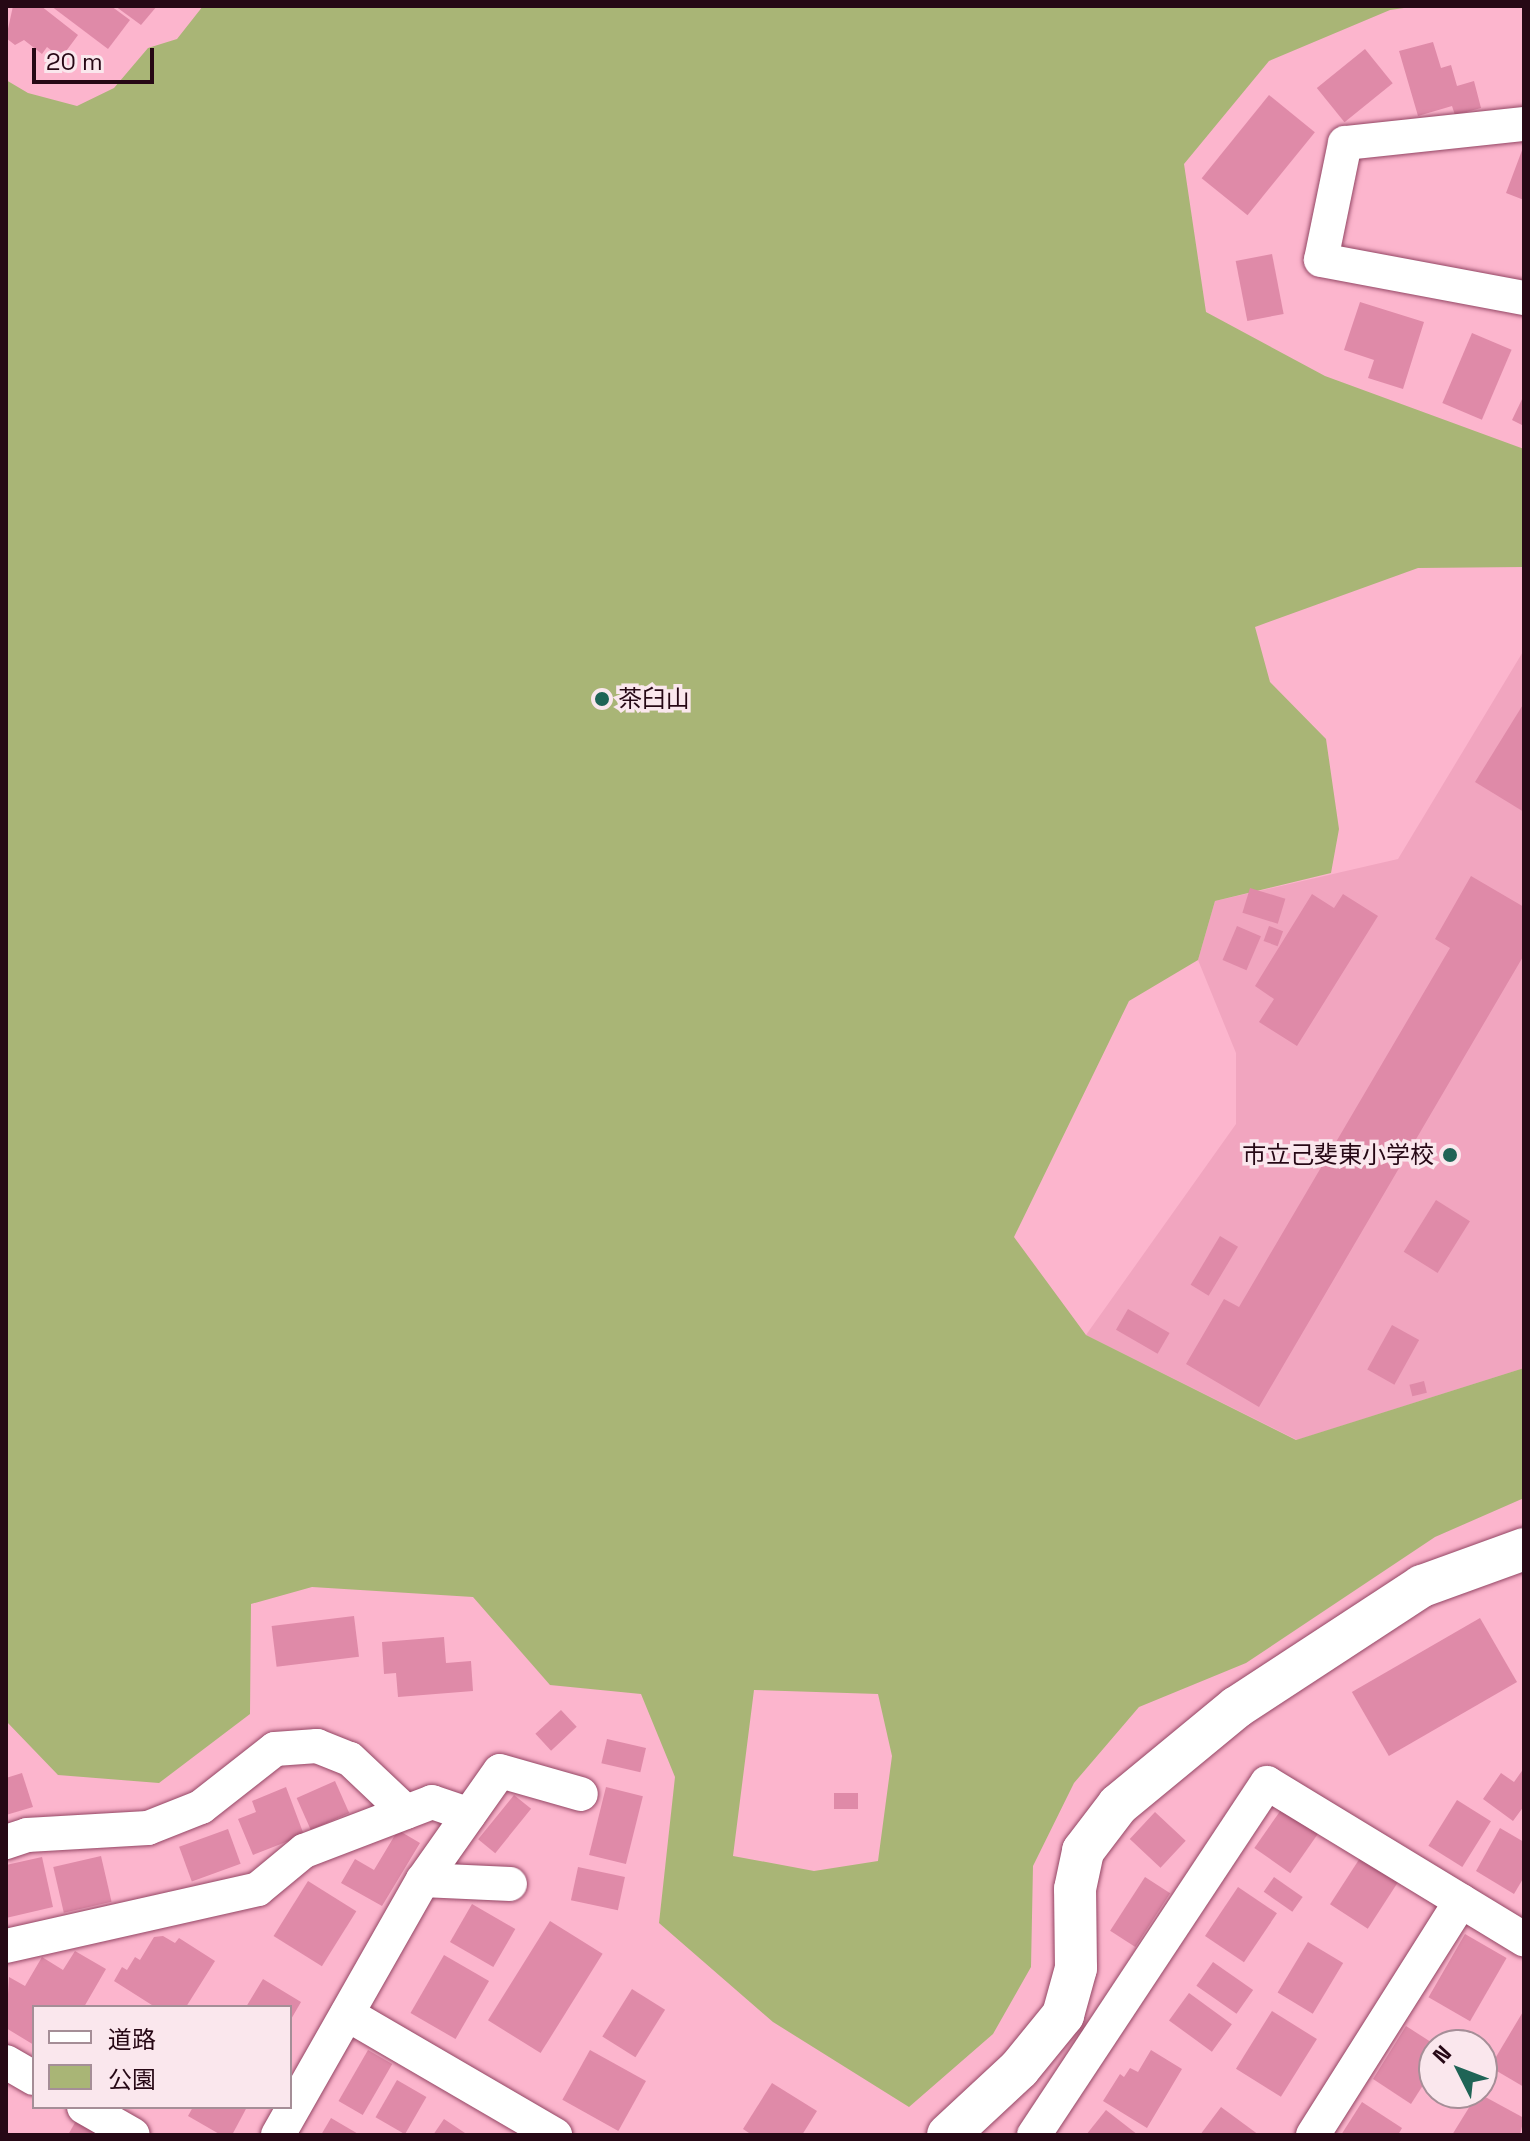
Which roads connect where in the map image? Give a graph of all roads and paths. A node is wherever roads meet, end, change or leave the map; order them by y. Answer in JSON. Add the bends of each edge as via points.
{"nodes":[{"id":1,"x":1524,"y":124,"type":"edge"},
{"id":2,"x":1524,"y":298,"type":"edge"},
{"id":3,"x":1524,"y":1549,"type":"edge"},
{"id":4,"x":581,"y":1794,"type":"dead end"},
{"id":5,"x":406,"y":1812,"type":"junction"},
{"id":6,"x":469,"y":1815,"type":"junction"},
{"id":7,"x":6,"y":1842,"type":"edge"},
{"id":8,"x":423,"y":1880,"type":"junction"},
{"id":9,"x":510,"y":1884,"type":"dead end"},
{"id":10,"x":1461,"y":1901,"type":"junction"},
{"id":11,"x":1521,"y":1930,"type":"edge"},
{"id":12,"x":6,"y":1946,"type":"edge"},
{"id":13,"x":347,"y":2014,"type":"junction"},
{"id":14,"x":6,"y":2062,"type":"edge"},
{"id":15,"x":32,"y":2077,"type":"edge"},
{"id":16,"x":88,"y":2109,"type":"edge"},
{"id":17,"x":133,"y":2135,"type":"edge"},
{"id":18,"x":278,"y":2135,"type":"edge"},
{"id":19,"x":555,"y":2135,"type":"edge"},
{"id":20,"x":948,"y":2135,"type":"edge"},
{"id":21,"x":1034,"y":2135,"type":"edge"},
{"id":22,"x":1313,"y":2135,"type":"edge"}],
"edges":[{"from":1,"to":2,"type":"street","via":[[1345,143],[1321,260]]},
{"from":3,"to":20,"type":"street","via":[[1422,1586],[1237,1707],[1118,1805],[1083,1851],[1075,1889],[1076,1968],[1063,2015],[1019,2069]]},
{"from":4,"to":6,"type":"street","via":[[500,1771]]},
{"from":5,"to":6,"type":"street","via":[[432,1802]]},
{"from":5,"to":7,"type":"street","via":[[350,1759],[317,1746],[275,1749],[201,1807],[148,1828],[27,1835]]},
{"from":5,"to":12,"type":"street","via":[[304,1851],[258,1889]]},
{"from":6,"to":8,"type":"street"},
{"from":8,"to":9,"type":"street"},
{"from":8,"to":13,"type":"street"},
{"from":10,"to":11,"type":"street"},
{"from":10,"to":21,"type":"street","via":[[1267,1783]]},
{"from":10,"to":22,"type":"street"},
{"from":13,"to":18,"type":"street"},
{"from":13,"to":19,"type":"street"},
{"from":14,"to":15,"type":"street"},
{"from":16,"to":17,"type":"street"}]}
